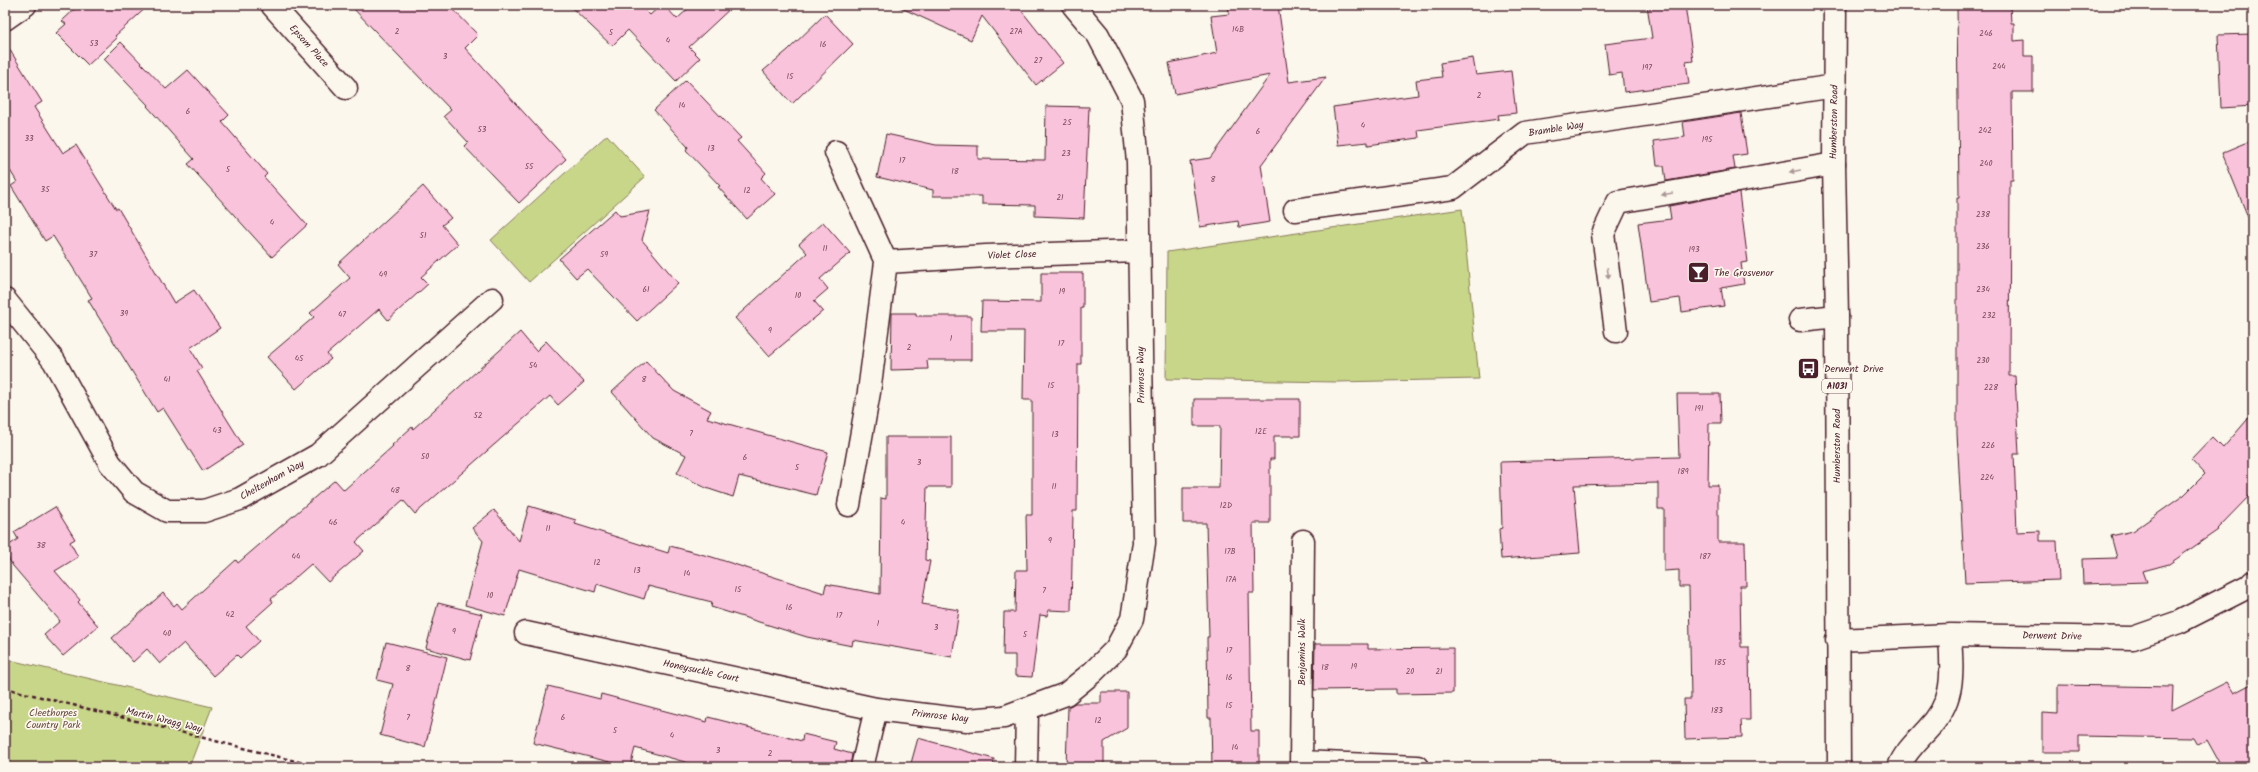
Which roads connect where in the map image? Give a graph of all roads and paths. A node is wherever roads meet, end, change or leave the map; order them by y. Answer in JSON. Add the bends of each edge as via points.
{"nodes":[{"id":1,"x":25,"y":5,"type":"edge"},
{"id":2,"x":272,"y":5,"type":"edge"},
{"id":3,"x":1073,"y":5,"type":"edge"},
{"id":4,"x":1835,"y":5,"type":"edge"},
{"id":5,"x":5,"y":19,"type":"edge"},
{"id":6,"x":1835,"y":86,"type":"junction"},
{"id":7,"x":346,"y":88,"type":"dead end"},
{"id":8,"x":836,"y":152,"type":"dead end"},
{"id":9,"x":1834,"y":164,"type":"junction"},
{"id":10,"x":1295,"y":210,"type":"dead end"},
{"id":11,"x":1138,"y":251,"type":"junction"},
{"id":12,"x":886,"y":262,"type":"junction"},
{"id":13,"x":492,"y":299,"type":"dead end"},
{"id":14,"x":5,"y":300,"type":"edge"},
{"id":15,"x":1837,"y":316,"type":"junction"},
{"id":16,"x":1800,"y":320,"type":"dead end"},
{"id":17,"x":1616,"y":331,"type":"dead end"},
{"id":18,"x":849,"y":505,"type":"dead end"},
{"id":19,"x":1303,"y":541,"type":"dead end"},
{"id":20,"x":2251,"y":588,"type":"edge"},
{"id":21,"x":526,"y":633,"type":"dead end"},
{"id":22,"x":1950,"y":635,"type":"junction"},
{"id":23,"x":1837,"y":640,"type":"junction"},
{"id":24,"x":5,"y":688,"type":"edge"},
{"id":25,"x":876,"y":709,"type":"junction"},
{"id":26,"x":1027,"y":709,"type":"junction"},
{"id":27,"x":1301,"y":764,"type":"edge"},
{"id":28,"x":319,"y":767,"type":"edge"},
{"id":29,"x":862,"y":767,"type":"edge"},
{"id":30,"x":1026,"y":767,"type":"edge"},
{"id":31,"x":1417,"y":767,"type":"edge"},
{"id":32,"x":1839,"y":767,"type":"edge"},
{"id":33,"x":1900,"y":767,"type":"edge"}],
"edges":[{"from":1,"to":5,"type":"street"},
{"from":2,"to":7,"type":"street","name":"Epsom Place"},
{"from":3,"to":11,"type":"street","name":"Primrose Way","via":[[1098,35],[1132,100],[1138,162]]},
{"from":4,"to":6,"type":"street","name":"Humberston Road","number":"A1031"},
{"from":6,"to":9,"type":"street","name":"Humberston Road","number":"A1031"},
{"from":6,"to":10,"type":"street","name":"Bramble Way","via":[[1525,133],[1454,188]]},
{"from":8,"to":12,"type":"street"},
{"from":9,"to":15,"type":"street","name":"Humberston Road","number":"A1031"},
{"from":9,"to":17,"type":"street","one_way":true,"via":[[1618,202],[1603,234]]},
{"from":11,"to":12,"type":"street","name":"Violet Close"},
{"from":11,"to":26,"type":"street","name":"Primrose Way","via":[[1144,543],[1132,619],[1116,648],[1093,672],[1066,694]]},
{"from":12,"to":18,"type":"street","via":[[869,392]]},
{"from":13,"to":14,"type":"street","name":"Cheltenham Way","via":[[318,455],[240,499],[204,511],[167,511],[134,492],[110,463],[54,361]]},
{"from":15,"to":16,"type":"street"},
{"from":15,"to":23,"type":"street","name":"Humberston Road","number":"A1031"},
{"from":19,"to":27,"type":"street","name":"Benjamins Walk"},
{"from":20,"to":22,"type":"street","name":"Derwent Drive","via":[[2179,622],[2133,638]]},
{"from":21,"to":25,"type":"street","name":"Honeysuckle Court"},
{"from":22,"to":23,"type":"street","name":"Derwent Drive"},
{"from":22,"to":33,"type":"street","via":[[1952,674],[1949,697],[1939,717],[1913,745]]},
{"from":23,"to":32,"type":"street","name":"Humberston Road","number":"A1031"},
{"from":24,"to":28,"type":"path","name":"Martin Wragg Way"},
{"from":25,"to":26,"type":"street","name":"Primrose Way","via":[[967,720],[1004,717]]},
{"from":25,"to":29,"type":"street"},
{"from":26,"to":30,"type":"street"},
{"from":27,"to":31,"type":"street","name":"Benjamins Walk"}]}
